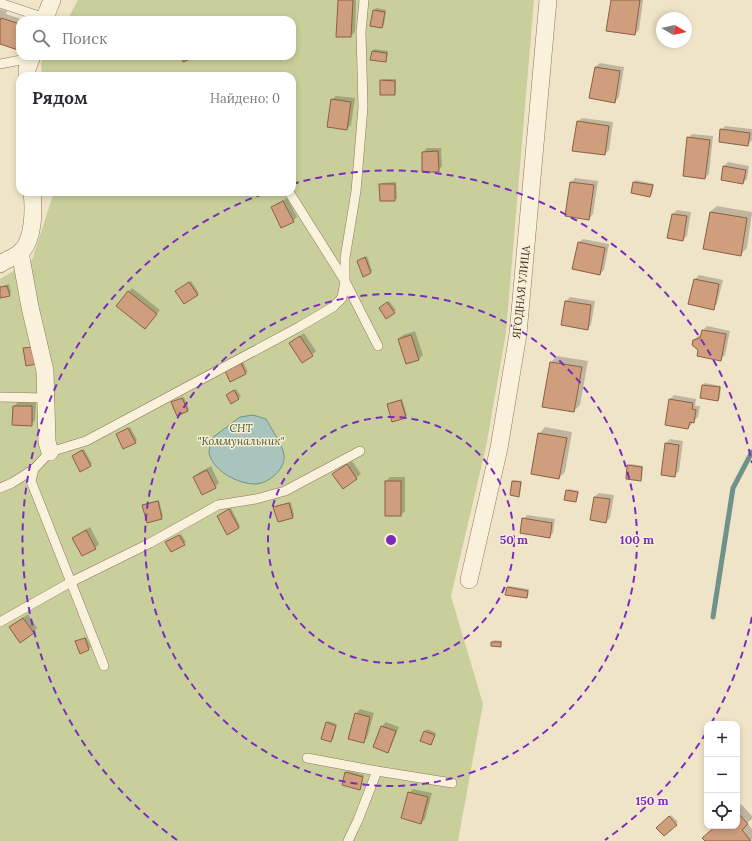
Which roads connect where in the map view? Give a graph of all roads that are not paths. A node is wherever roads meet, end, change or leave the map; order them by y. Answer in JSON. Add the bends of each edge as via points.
{"nodes":[{"id":1,"x":52,"y":0,"type":"edge"},
{"id":2,"x":364,"y":0,"type":"edge"},
{"id":3,"x":548,"y":0,"type":"edge"},
{"id":4,"x":0,"y":3,"type":"edge"},
{"id":5,"x":37,"y":16,"type":"edge"},
{"id":6,"x":46,"y":16,"type":"edge"},
{"id":7,"x":18,"y":60,"type":"edge"},
{"id":8,"x":30,"y":60,"type":"edge"},
{"id":9,"x":0,"y":64,"type":"edge"},
{"id":10,"x":28,"y":72,"type":"edge"},
{"id":11,"x":32,"y":196,"type":"edge"},
{"id":12,"x":292,"y":196,"type":"edge"},
{"id":13,"x":20,"y":252,"type":"junction"},
{"id":14,"x":0,"y":264,"type":"edge"},
{"id":15,"x":345,"y":281,"type":"junction"},
{"id":16,"x":378,"y":346,"type":"dead end"},
{"id":17,"x":0,"y":397,"type":"edge"},
{"id":18,"x":46,"y":398,"type":"junction"},
{"id":19,"x":360,"y":451,"type":"dead end"},
{"id":20,"x":50,"y":452,"type":"junction"},
{"id":21,"x":34,"y":469,"type":"junction"},
{"id":22,"x":0,"y":488,"type":"edge"},
{"id":23,"x":469,"y":580,"type":"dead end"},
{"id":24,"x":70,"y":582,"type":"junction"},
{"id":25,"x":0,"y":622,"type":"edge"},
{"id":26,"x":104,"y":666,"type":"dead end"},
{"id":27,"x":307,"y":758,"type":"dead end"},
{"id":28,"x":377,"y":771,"type":"junction"},
{"id":29,"x":452,"y":783,"type":"dead end"},
{"id":30,"x":348,"y":841,"type":"edge"}],
"edges":[{"from":1,"to":6,"type":"street"},
{"from":2,"to":15,"type":"lane","via":[[361,32],[363,106],[356,190],[345,258]]},
{"from":3,"to":23,"type":"street","name":"ЯГОДНАЯ УЛИЦА","via":[[518,334],[499,448]]},
{"from":4,"to":5,"type":"lane"},
{"from":7,"to":9,"type":"lane"},
{"from":8,"to":10,"type":"street"},
{"from":11,"to":13,"type":"street","via":[[32,223],[28,242]]},
{"from":12,"to":15,"type":"lane"},
{"from":13,"to":14,"type":"street"},
{"from":13,"to":18,"type":"street","via":[[45,371]]},
{"from":15,"to":16,"type":"lane"},
{"from":15,"to":20,"type":"lane","via":[[342,298],[333,307],[299,327],[86,441]]},
{"from":17,"to":18,"type":"lane"},
{"from":18,"to":20,"type":"street","via":[[47,442]]},
{"from":19,"to":24,"type":"lane","via":[[285,491],[218,505]]},
{"from":20,"to":21,"type":"lane"},
{"from":21,"to":22,"type":"lane"},
{"from":21,"to":24,"type":"lane","via":[[31,482]]},
{"from":24,"to":25,"type":"lane"},
{"from":24,"to":26,"type":"lane"},
{"from":27,"to":28,"type":"lane"},
{"from":28,"to":29,"type":"lane"},
{"from":28,"to":30,"type":"lane"}]}
